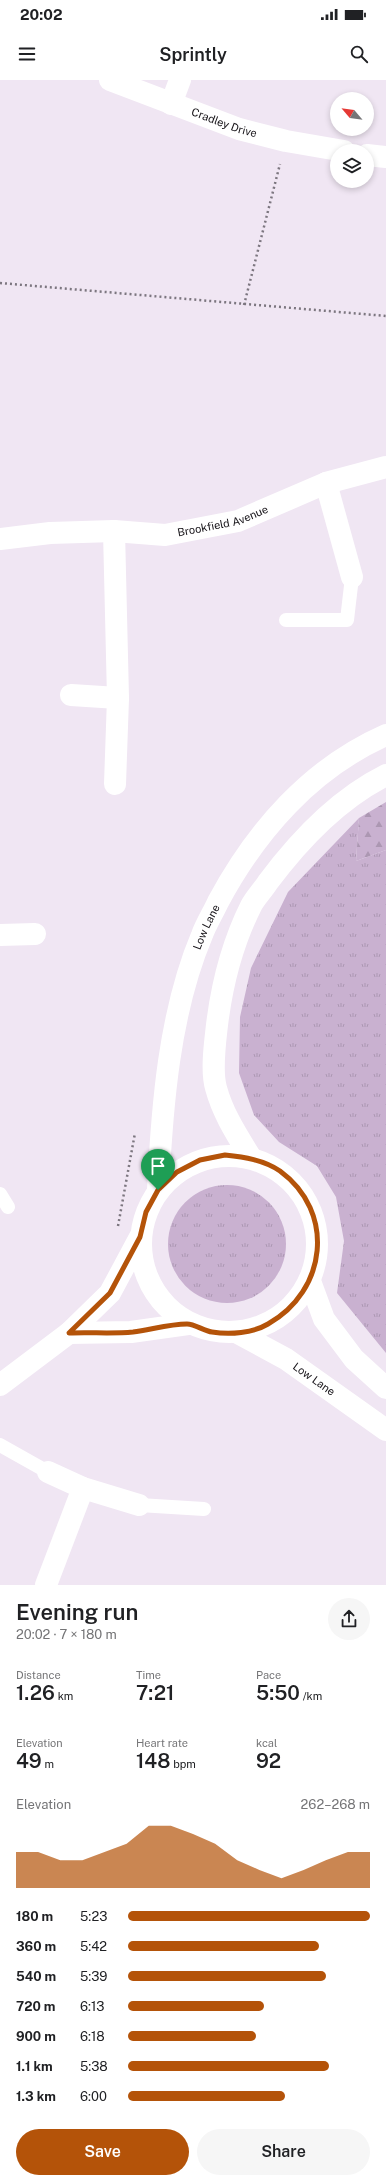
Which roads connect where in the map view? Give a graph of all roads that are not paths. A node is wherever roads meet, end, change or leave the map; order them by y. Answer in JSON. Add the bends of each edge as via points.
{"nodes":[{"id":1,"x":110,"y":80,"type":"edge"},
{"id":2,"x":180,"y":80,"type":"edge"},
{"id":3,"x":171,"y":104,"type":"junction"},
{"id":4,"x":330,"y":149,"type":"edge"},
{"id":5,"x":374,"y":156,"type":"edge"},
{"id":6,"x":386,"y":157,"type":"edge"},
{"id":7,"x":386,"y":467,"type":"edge"},
{"id":8,"x":326,"y":483,"type":"junction"},
{"id":9,"x":114,"y":531,"type":"junction"},
{"id":10,"x":0,"y":539,"type":"edge"},
{"id":11,"x":352,"y":577,"type":"joint"},
{"id":12,"x":286,"y":620,"type":"dead end"},
{"id":13,"x":71,"y":695,"type":"dead end"},
{"id":14,"x":118,"y":698,"type":"junction"},
{"id":15,"x":386,"y":734,"type":"edge"},
{"id":16,"x":386,"y":775,"type":"edge"},
{"id":17,"x":115,"y":784,"type":"dead end"},
{"id":18,"x":0,"y":934,"type":"edge"},
{"id":19,"x":35,"y":934,"type":"dead end"},
{"id":20,"x":251,"y":1158,"type":"junction"},
{"id":21,"x":158,"y":1190,"type":"junction"},
{"id":22,"x":0,"y":1194,"type":"edge"},
{"id":23,"x":8,"y":1206,"type":"dead end"},
{"id":24,"x":140,"y":1237,"type":"junction"},
{"id":25,"x":310,"y":1281,"type":"junction"},
{"id":26,"x":188,"y":1324,"type":"junction"},
{"id":27,"x":69,"y":1333,"type":"junction"},
{"id":28,"x":238,"y":1334,"type":"junction"},
{"id":29,"x":0,"y":1385,"type":"edge"},
{"id":30,"x":386,"y":1388,"type":"edge"},
{"id":31,"x":386,"y":1430,"type":"edge"},
{"id":32,"x":0,"y":1445,"type":"edge"},
{"id":33,"x":48,"y":1472,"type":"joint"},
{"id":34,"x":83,"y":1488,"type":"junction"},
{"id":35,"x":139,"y":1505,"type":"joint"},
{"id":36,"x":204,"y":1509,"type":"dead end"},
{"id":37,"x":46,"y":1585,"type":"edge"}],
"edges":[{"from":1,"to":3,"type":"main road","name":"Cradley Drive"},
{"from":2,"to":3,"type":"main road"},
{"from":3,"to":4,"type":"main road","name":"Cradley Drive","via":[[239,129]]},
{"from":5,"to":6,"type":"main road"},
{"from":7,"to":8,"type":"main road","name":"Brookfield Avenue"},
{"from":8,"to":9,"type":"main road","name":"Brookfield Avenue","via":[[238,521],[165,535]]},
{"from":8,"to":11,"type":"main road"},
{"from":9,"to":10,"type":"main road","name":"Brookfield Avenue","via":[[50,533]]},
{"from":9,"to":14,"type":"main road"},
{"from":11,"to":12,"type":"lane","via":[[347,620]]},
{"from":13,"to":14,"type":"main road"},
{"from":14,"to":17,"type":"main road"},
{"from":15,"to":21,"type":"main road","name":"Low Lane","via":[[346,756],[279,812],[251,847],[202,934],[185,987],[170,1057],[160,1144]]},
{"from":16,"to":20,"type":"main road","via":[[340,805],[307,835],[251,905],[233,947],[221,996],[214,1048],[215,1086],[226,1119]]},
{"from":18,"to":19,"type":"main road"},
{"from":20,"to":21,"type":"main road","via":[[225,1155],[200,1160],[177,1172]]},
{"from":20,"to":25,"type":"main road","via":[[279,1171],[301,1192],[315,1220],[318,1251]]},
{"from":21,"to":24,"type":"main road","via":[[146,1212]]},
{"from":22,"to":23,"type":"lane"},
{"from":24,"to":26,"type":"main road","via":[[144,1272],[160,1302]]},
{"from":24,"to":27,"type":"main road","via":[[110,1293]]},
{"from":25,"to":28,"type":"main road","via":[[293,1307],[268,1325]]},
{"from":25,"to":30,"type":"main road","via":[[324,1319],[354,1359]]},
{"from":26,"to":27,"type":"main road","via":[[131,1332]]},
{"from":26,"to":28,"type":"main road","via":[[212,1332]]},
{"from":27,"to":29,"type":"main road"},
{"from":28,"to":31,"type":"main road","name":"Low Lane","via":[[286,1359]]},
{"from":32,"to":33,"type":"lane"},
{"from":33,"to":34,"type":"main road"},
{"from":34,"to":35,"type":"main road"},
{"from":34,"to":37,"type":"main road"},
{"from":35,"to":36,"type":"lane"}]}
